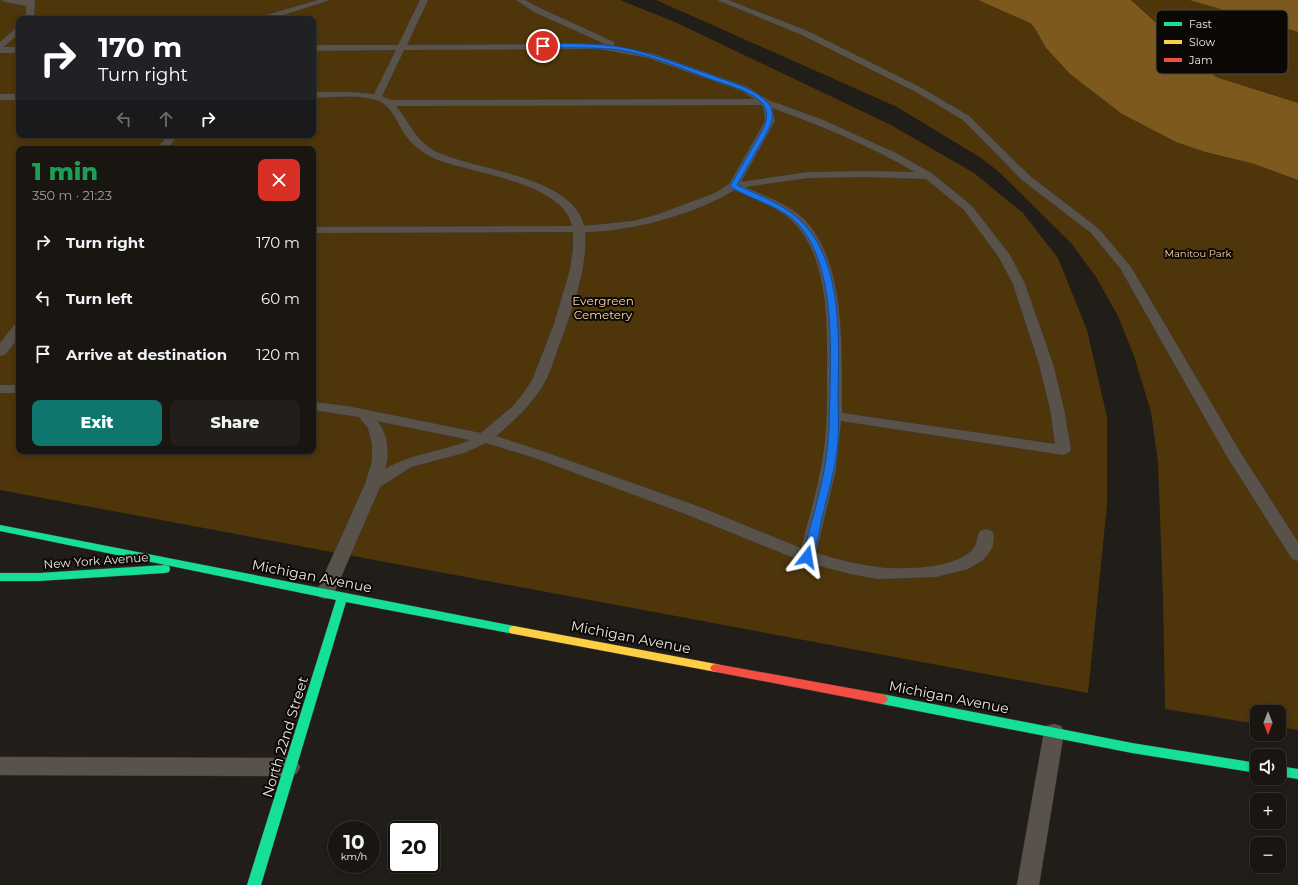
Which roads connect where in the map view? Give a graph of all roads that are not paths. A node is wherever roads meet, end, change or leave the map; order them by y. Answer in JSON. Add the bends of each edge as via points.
{"nodes":[{"id":1,"x":5,"y":0,"type":"edge"},
{"id":2,"x":326,"y":0,"type":"edge"},
{"id":3,"x":424,"y":0,"type":"edge"},
{"id":4,"x":520,"y":0,"type":"edge"},
{"id":5,"x":722,"y":0,"type":"edge"},
{"id":6,"x":31,"y":2,"type":"edge"},
{"id":7,"x":30,"y":16,"type":"edge"},
{"id":8,"x":273,"y":16,"type":"edge"},
{"id":9,"x":16,"y":33,"type":"edge"},
{"id":10,"x":0,"y":46,"type":"edge"},
{"id":11,"x":316,"y":48,"type":"edge"},
{"id":12,"x":402,"y":48,"type":"junction"},
{"id":13,"x":621,"y":49,"type":"junction"},
{"id":14,"x":0,"y":50,"type":"edge"},
{"id":15,"x":16,"y":50,"type":"edge"},
{"id":16,"x":316,"y":95,"type":"edge"},
{"id":17,"x":0,"y":97,"type":"edge"},
{"id":18,"x":16,"y":97,"type":"edge"},
{"id":19,"x":382,"y":101,"type":"junction"},
{"id":20,"x":765,"y":102,"type":"junction"},
{"id":21,"x":171,"y":138,"type":"edge"},
{"id":22,"x":164,"y":146,"type":"edge"},
{"id":23,"x":929,"y":176,"type":"junction"},
{"id":24,"x":733,"y":186,"type":"junction"},
{"id":25,"x":316,"y":230,"type":"edge"},
{"id":26,"x":579,"y":230,"type":"junction"},
{"id":27,"x":16,"y":332,"type":"edge"},
{"id":28,"x":0,"y":352,"type":"edge"},
{"id":29,"x":0,"y":389,"type":"edge"},
{"id":30,"x":16,"y":389,"type":"edge"},
{"id":31,"x":316,"y":406,"type":"edge"},
{"id":32,"x":364,"y":414,"type":"junction"},
{"id":33,"x":834,"y":416,"type":"junction"},
{"id":34,"x":484,"y":438,"type":"junction"},
{"id":35,"x":374,"y":484,"type":"junction"},
{"id":36,"x":0,"y":528,"type":"edge"},
{"id":37,"x":986,"y":535,"type":"dead end"},
{"id":38,"x":1298,"y":555,"type":"edge"},
{"id":39,"x":807,"y":557,"type":"junction"},
{"id":40,"x":194,"y":566,"type":"junction"},
{"id":41,"x":0,"y":577,"type":"edge"},
{"id":42,"x":325,"y":593,"type":"junction"},
{"id":43,"x":342,"y":596,"type":"junction"},
{"id":44,"x":1054,"y":732,"type":"junction"},
{"id":45,"x":0,"y":766,"type":"edge"},
{"id":46,"x":290,"y":767,"type":"junction"},
{"id":47,"x":1250,"y":767,"type":"edge"},
{"id":48,"x":1286,"y":772,"type":"edge"},
{"id":49,"x":1298,"y":774,"type":"edge"},
{"id":50,"x":254,"y":885,"type":"edge"},
{"id":51,"x":1028,"y":885,"type":"edge"}],
"edges":[{"from":1,"to":6,"type":"lane"},
{"from":2,"to":8,"type":"lane"},
{"from":3,"to":12,"type":"lane"},
{"from":4,"to":13,"type":"lane"},
{"from":5,"to":38,"type":"lane","via":[[805,33],[919,90],[966,118],[1026,178],[1095,231],[1125,267],[1234,456]]},
{"from":6,"to":7,"type":"lane"},
{"from":9,"to":10,"type":"lane"},
{"from":11,"to":12,"type":"lane"},
{"from":12,"to":13,"type":"lane","via":[[575,46]]},
{"from":12,"to":19,"type":"lane"},
{"from":13,"to":20,"type":"lane","via":[[651,56],[745,89]]},
{"from":14,"to":15,"type":"lane"},
{"from":16,"to":19,"type":"lane","via":[[353,95]]},
{"from":17,"to":18,"type":"lane"},
{"from":19,"to":20,"type":"lane"},
{"from":19,"to":26,"type":"lane","via":[[400,116],[405,129],[423,149],[463,164],[538,186],[565,203],[574,214]]},
{"from":20,"to":23,"type":"lane","via":[[857,137]]},
{"from":20,"to":24,"type":"lane","via":[[770,121]]},
{"from":21,"to":22,"type":"lane"},
{"from":23,"to":24,"type":"lane","via":[[808,175]]},
{"from":23,"to":33,"type":"lane","via":[[968,208],[1004,255],[1019,284],[1046,364],[1057,408],[1063,450]]},
{"from":24,"to":26,"type":"lane","via":[[703,202],[660,217],[614,228]]},
{"from":24,"to":33,"type":"lane","via":[[787,212],[800,222],[818,252],[828,281],[833,312]]},
{"from":25,"to":26,"type":"lane"},
{"from":26,"to":34,"type":"lane","via":[[578,262],[569,298],[536,386],[519,407]]},
{"from":27,"to":28,"type":"lane"},
{"from":29,"to":30,"type":"lane"},
{"from":31,"to":32,"type":"lane"},
{"from":32,"to":34,"type":"lane"},
{"from":32,"to":35,"type":"lane","via":[[375,427],[380,445],[380,461]]},
{"from":33,"to":39,"type":"lane","via":[[833,442],[827,476]]},
{"from":34,"to":35,"type":"lane","via":[[462,448],[412,461]]},
{"from":34,"to":39,"type":"lane","via":[[540,455],[694,511]]},
{"from":35,"to":42,"type":"lane"},
{"from":36,"to":40,"type":"street","name":"Michigan Avenue"},
{"from":37,"to":39,"type":"lane","via":[[985,546],[977,556],[962,564],[936,570],[909,573],[878,572]]},
{"from":40,"to":41,"type":"street","name":"New York Avenue","via":[[39,577]]},
{"from":40,"to":42,"type":"street","name":"Michigan Avenue"},
{"from":42,"to":43,"type":"street","name":"Michigan Avenue"},
{"from":43,"to":44,"type":"street","name":"Michigan Avenue"},
{"from":43,"to":46,"type":"street","name":"North 22nd Street"},
{"from":44,"to":47,"type":"street","name":"Michigan Avenue","via":[[1132,748]]},
{"from":44,"to":51,"type":"lane"},
{"from":45,"to":46,"type":"lane"},
{"from":46,"to":50,"type":"street","name":"North 22nd Street"},
{"from":48,"to":49,"type":"street"}]}
